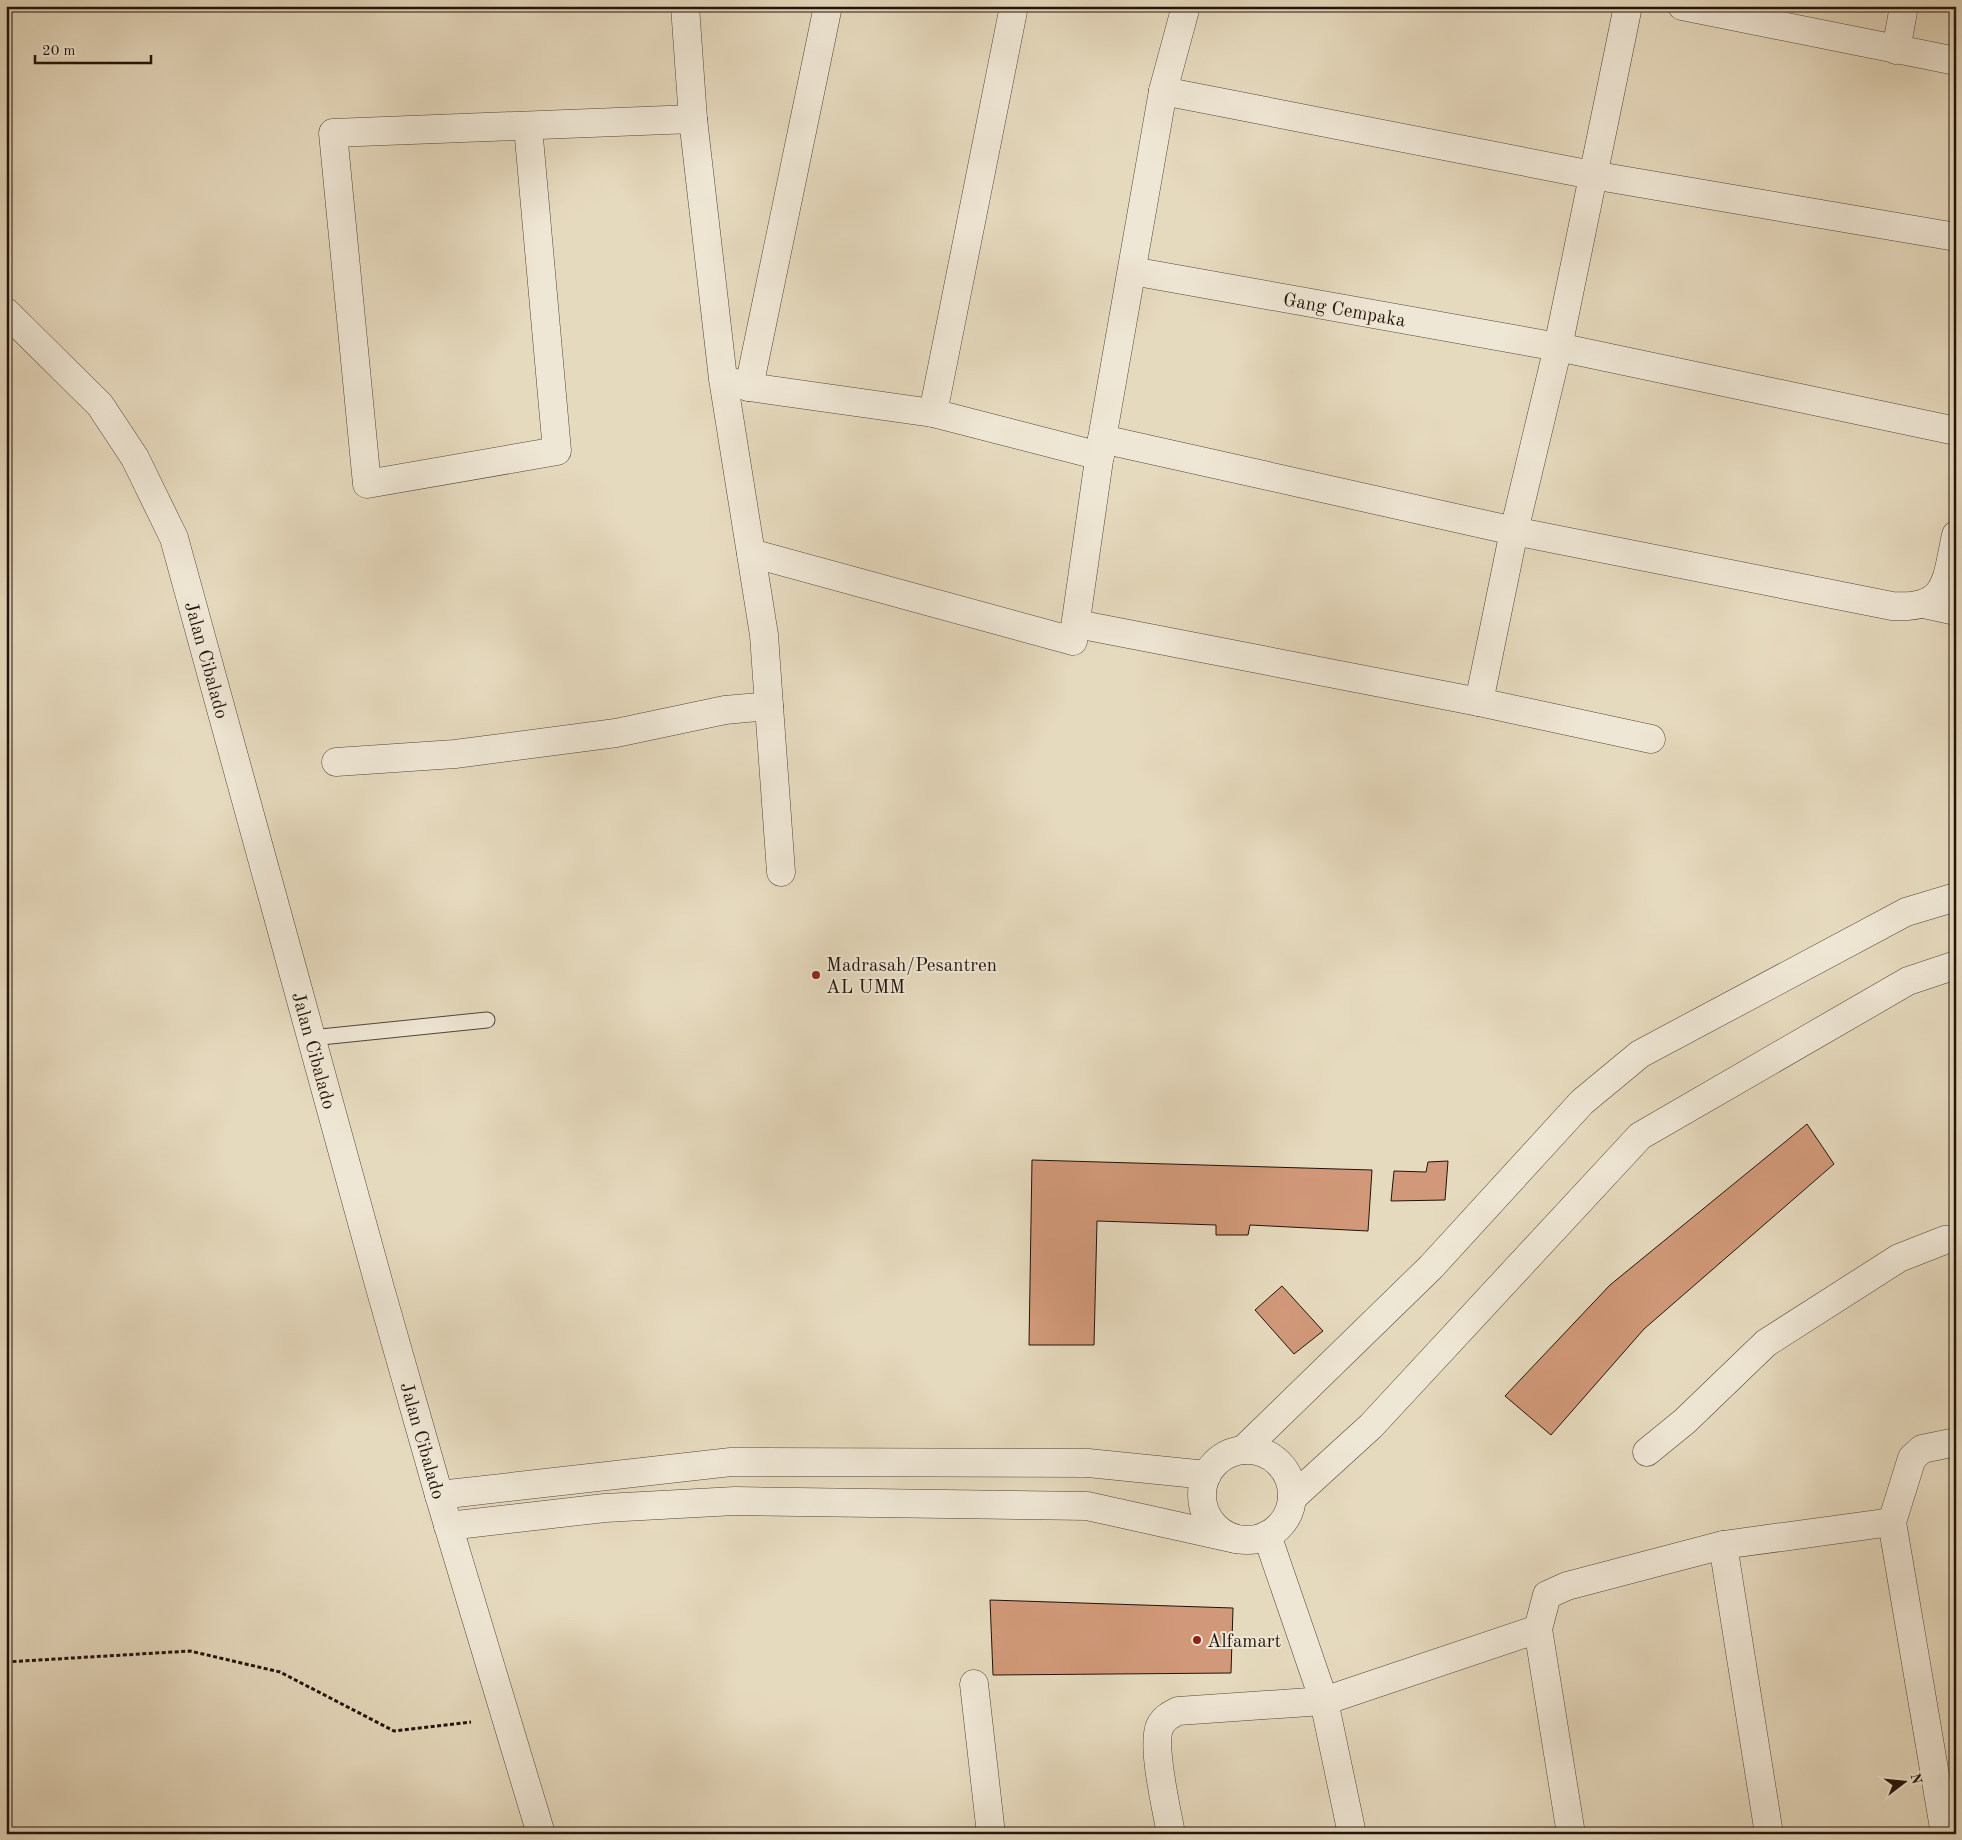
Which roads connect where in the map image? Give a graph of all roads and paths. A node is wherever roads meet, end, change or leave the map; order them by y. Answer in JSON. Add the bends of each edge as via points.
{"nodes":[{"id":1,"x":685,"y":6,"type":"edge"},
{"id":2,"x":828,"y":6,"type":"edge"},
{"id":3,"x":1014,"y":6,"type":"edge"},
{"id":4,"x":1186,"y":6,"type":"edge"},
{"id":5,"x":1628,"y":6,"type":"edge"},
{"id":6,"x":1682,"y":6,"type":"edge"},
{"id":7,"x":1904,"y":6,"type":"edge"},
{"id":8,"x":1740,"y":12,"type":"edge"},
{"id":9,"x":1896,"y":50,"type":"junction"},
{"id":10,"x":1956,"y":61,"type":"edge"},
{"id":11,"x":1163,"y":91,"type":"junction"},
{"id":12,"x":693,"y":119,"type":"junction"},
{"id":13,"x":528,"y":127,"type":"junction"},
{"id":14,"x":1592,"y":175,"type":"junction"},
{"id":15,"x":1956,"y":237,"type":"edge"},
{"id":16,"x":1132,"y":271,"type":"junction"},
{"id":17,"x":6,"y":312,"type":"edge"},
{"id":18,"x":1558,"y":347,"type":"junction"},
{"id":19,"x":723,"y":379,"type":"junction"},
{"id":20,"x":749,"y":388,"type":"junction"},
{"id":21,"x":933,"y":413,"type":"junction"},
{"id":22,"x":1956,"y":431,"type":"edge"},
{"id":23,"x":1101,"y":448,"type":"junction"},
{"id":24,"x":1514,"y":531,"type":"junction"},
{"id":25,"x":1956,"y":535,"type":"edge"},
{"id":26,"x":751,"y":553,"type":"junction"},
{"id":27,"x":1924,"y":604,"type":"junction"},
{"id":28,"x":1956,"y":611,"type":"edge"},
{"id":29,"x":1077,"y":624,"type":"junction"},
{"id":30,"x":1479,"y":702,"type":"junction"},
{"id":31,"x":769,"y":706,"type":"junction"},
{"id":32,"x":1652,"y":739,"type":"dead end"},
{"id":33,"x":336,"y":762,"type":"dead end"},
{"id":34,"x":782,"y":872,"type":"dead end"},
{"id":35,"x":1956,"y":897,"type":"edge"},
{"id":36,"x":1956,"y":965,"type":"edge"},
{"id":37,"x":487,"y":1020,"type":"dead end"},
{"id":38,"x":311,"y":1038,"type":"junction"},
{"id":39,"x":1952,"y":1237,"type":"edge"},
{"id":40,"x":1956,"y":1442,"type":"edge"},
{"id":41,"x":1244,"y":1450,"type":"junction"},
{"id":42,"x":1647,"y":1452,"type":"dead end"},
{"id":43,"x":1207,"y":1475,"type":"junction"},
{"id":44,"x":439,"y":1495,"type":"junction"},
{"id":45,"x":1292,"y":1498,"type":"junction"},
{"id":46,"x":1892,"y":1522,"type":"junction"},
{"id":47,"x":448,"y":1526,"type":"junction"},
{"id":48,"x":1267,"y":1536,"type":"junction"},
{"id":49,"x":1236,"y":1539,"type":"junction"},
{"id":50,"x":1723,"y":1545,"type":"junction"},
{"id":51,"x":1538,"y":1629,"type":"junction"},
{"id":52,"x":6,"y":1662,"type":"edge"},
{"id":53,"x":974,"y":1684,"type":"dead end"},
{"id":54,"x":1324,"y":1701,"type":"junction"},
{"id":55,"x":507,"y":1718,"type":"junction"},
{"id":56,"x":540,"y":1834,"type":"edge"},
{"id":57,"x":992,"y":1834,"type":"edge"},
{"id":58,"x":1171,"y":1834,"type":"edge"},
{"id":59,"x":1352,"y":1834,"type":"edge"},
{"id":60,"x":1572,"y":1834,"type":"edge"},
{"id":61,"x":1769,"y":1834,"type":"edge"},
{"id":62,"x":1946,"y":1834,"type":"edge"}],
"edges":[{"from":1,"to":12,"type":"street"},
{"from":2,"to":20,"type":"street"},
{"from":3,"to":21,"type":"street"},
{"from":4,"to":11,"type":"street"},
{"from":5,"to":14,"type":"street"},
{"from":6,"to":8,"type":"street"},
{"from":7,"to":9,"type":"street"},
{"from":8,"to":9,"type":"street"},
{"from":9,"to":10,"type":"street"},
{"from":11,"to":14,"type":"street"},
{"from":11,"to":16,"type":"street"},
{"from":12,"to":13,"type":"street"},
{"from":12,"to":19,"type":"street"},
{"from":13,"to":13,"type":"street","via":[[333,133],[367,484],[557,451]]},
{"from":14,"to":15,"type":"street"},
{"from":14,"to":18,"type":"street"},
{"from":16,"to":18,"type":"street","name":"Gang Cempaka"},
{"from":16,"to":23,"type":"street"},
{"from":17,"to":38,"type":"street","name":"Jalan Cibalado","via":[[100,406],[135,458],[174,538]]},
{"from":18,"to":22,"type":"street","name":"Gang Cempaka"},
{"from":18,"to":24,"type":"street"},
{"from":19,"to":20,"type":"street"},
{"from":19,"to":26,"type":"street"},
{"from":20,"to":21,"type":"street"},
{"from":21,"to":23,"type":"street"},
{"from":23,"to":24,"type":"street"},
{"from":23,"to":29,"type":"street"},
{"from":24,"to":27,"type":"street","via":[[1892,606]]},
{"from":24,"to":30,"type":"street"},
{"from":25,"to":27,"type":"street","via":[[1946,583],[1937,597]]},
{"from":26,"to":29,"type":"street","via":[[1073,640]]},
{"from":26,"to":31,"type":"street","via":[[764,636]]},
{"from":27,"to":28,"type":"street"},
{"from":29,"to":30,"type":"street"},
{"from":30,"to":32,"type":"street"},
{"from":31,"to":33,"type":"street","via":[[725,710],[616,733],[464,753]]},
{"from":31,"to":34,"type":"street"},
{"from":35,"to":41,"type":"street","via":[[1906,912],[1640,1054],[1582,1102],[1431,1267]]},
{"from":36,"to":45,"type":"street","via":[[1908,981],[1640,1136],[1371,1426]]},
{"from":37,"to":38,"type":"lane"},
{"from":38,"to":44,"type":"street","name":"Jalan Cibalado"},
{"from":39,"to":42,"type":"street","via":[[1899,1258],[1766,1343],[1685,1421]]},
{"from":40,"to":46,"type":"street","via":[[1922,1449],[1912,1458]]},
{"from":41,"to":43,"type":"street","via":[[1229,1454]]},
{"from":41,"to":45,"type":"street","via":[[1273,1458],[1284,1469]]},
{"from":43,"to":44,"type":"street","via":[[1088,1463],[731,1462]]},
{"from":43,"to":49,"type":"street","via":[[1203,1490],[1204,1507],[1210,1521]]},
{"from":44,"to":47,"type":"street","name":"Jalan Cibalado"},
{"from":45,"to":48,"type":"street","via":[[1280,1526]]},
{"from":46,"to":50,"type":"street"},
{"from":46,"to":62,"type":"street"},
{"from":47,"to":49,"type":"street","via":[[605,1508],[735,1500],[1087,1506]]},
{"from":47,"to":55,"type":"street","name":"Jalan Cibalado"},
{"from":48,"to":49,"type":"street","via":[[1252,1540]]},
{"from":48,"to":54,"type":"street"},
{"from":50,"to":51,"type":"street","via":[[1567,1586],[1546,1595]]},
{"from":50,"to":61,"type":"street"},
{"from":51,"to":54,"type":"street"},
{"from":51,"to":60,"type":"street"},
{"from":52,"to":55,"type":"path","via":[[190,1651],[280,1672],[394,1731]]},
{"from":53,"to":57,"type":"street"},
{"from":54,"to":58,"type":"street","via":[[1178,1711],[1166,1718],[1159,1728],[1158,1759]]},
{"from":54,"to":59,"type":"street"},
{"from":55,"to":56,"type":"street","name":"Jalan Cibalado"}]}
